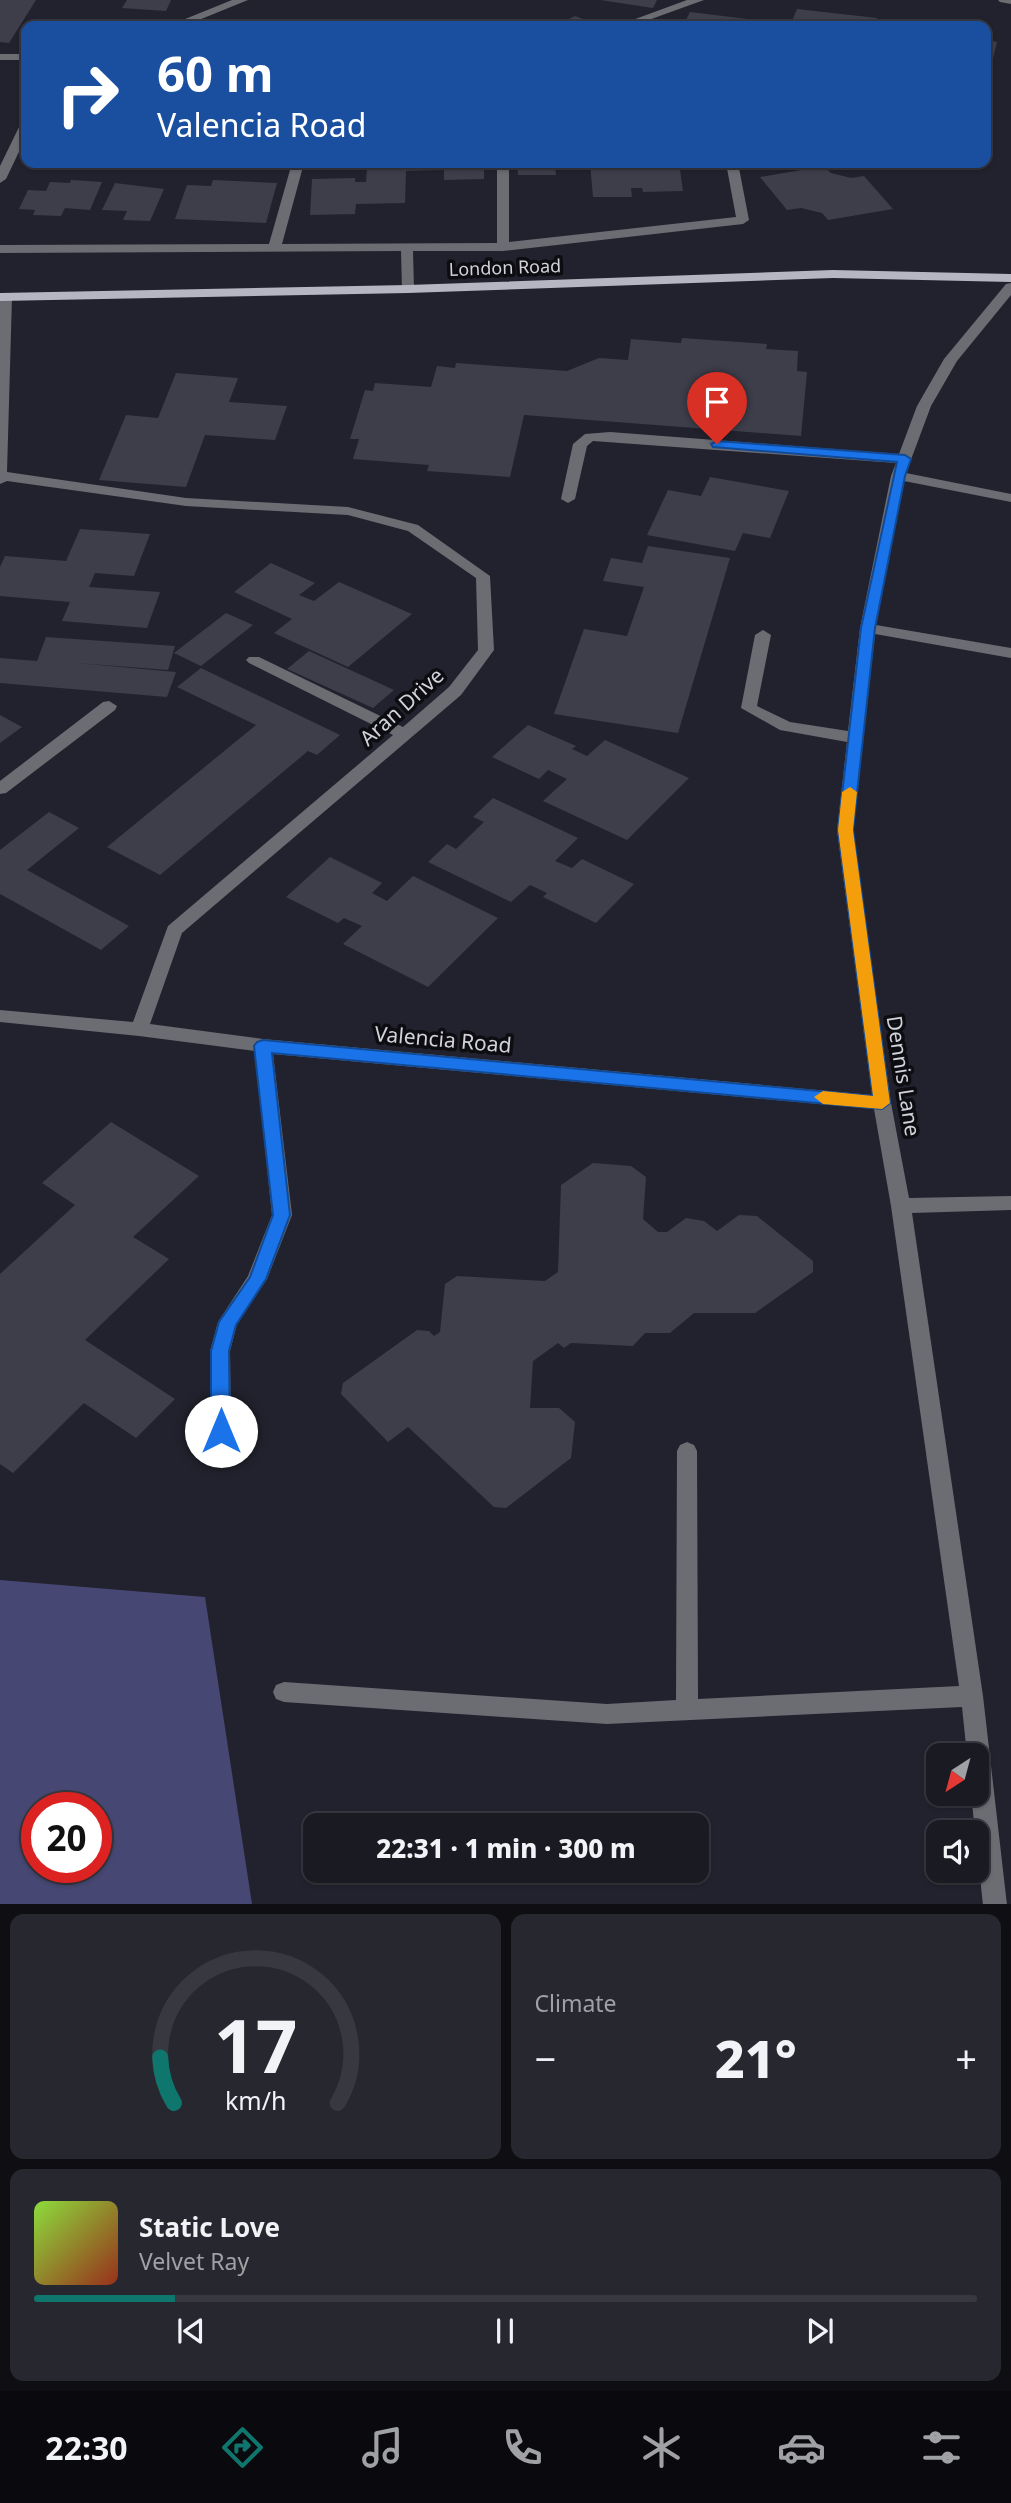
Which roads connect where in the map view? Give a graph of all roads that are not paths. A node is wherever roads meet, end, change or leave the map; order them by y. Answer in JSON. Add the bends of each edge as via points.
{"nodes":[{"id":1,"x":242,"y":0,"type":"edge"},
{"id":2,"x":698,"y":0,"type":"edge"},
{"id":3,"x":1004,"y":0,"type":"edge"},
{"id":4,"x":1011,"y":1,"type":"edge"},
{"id":5,"x":187,"y":21,"type":"edge"},
{"id":6,"x":637,"y":21,"type":"edge"},
{"id":7,"x":0,"y":57,"type":"edge"},
{"id":8,"x":21,"y":57,"type":"edge"},
{"id":9,"x":21,"y":136,"type":"edge"},
{"id":10,"x":0,"y":143,"type":"edge"},
{"id":11,"x":17,"y":144,"type":"junction"},
{"id":12,"x":297,"y":168,"type":"edge"},
{"id":13,"x":503,"y":168,"type":"edge"},
{"id":14,"x":733,"y":168,"type":"edge"},
{"id":15,"x":0,"y":179,"type":"edge"},
{"id":16,"x":503,"y":247,"type":"junction"},
{"id":17,"x":407,"y":248,"type":"junction"},
{"id":18,"x":0,"y":249,"type":"edge"},
{"id":19,"x":274,"y":249,"type":"junction"},
{"id":20,"x":1011,"y":278,"type":"edge"},
{"id":21,"x":1011,"y":287,"type":"edge"},
{"id":22,"x":408,"y":289,"type":"junction"},
{"id":23,"x":2,"y":297,"type":"edge"},
{"id":24,"x":902,"y":468,"type":"junction"},
{"id":25,"x":1,"y":478,"type":"edge"},
{"id":26,"x":1011,"y":498,"type":"edge"},
{"id":27,"x":568,"y":499,"type":"dead end"},
{"id":28,"x":868,"y":628,"type":"junction"},
{"id":29,"x":763,"y":635,"type":"dead end"},
{"id":30,"x":1011,"y":653,"type":"edge"},
{"id":31,"x":254,"y":660,"type":"dead end"},
{"id":32,"x":108,"y":706,"type":"dead end"},
{"id":33,"x":404,"y":734,"type":"junction"},
{"id":34,"x":856,"y":738,"type":"junction"},
{"id":35,"x":0,"y":789,"type":"edge"},
{"id":36,"x":0,"y":1016,"type":"edge"},
{"id":37,"x":139,"y":1029,"type":"junction"},
{"id":38,"x":263,"y":1046,"type":"junction"},
{"id":39,"x":882,"y":1103,"type":"junction"},
{"id":40,"x":1011,"y":1203,"type":"edge"},
{"id":41,"x":901,"y":1206,"type":"junction"},
{"id":42,"x":221,"y":1431,"type":"dead end"},
{"id":43,"x":687,"y":1451,"type":"dead end"},
{"id":44,"x":284,"y":1692,"type":"dead end"},
{"id":45,"x":972,"y":1696,"type":"junction"},
{"id":46,"x":687,"y":1710,"type":"junction"},
{"id":47,"x":995,"y":1904,"type":"edge"}],
"edges":[{"from":1,"to":5,"type":"street"},
{"from":2,"to":6,"type":"street"},
{"from":3,"to":4,"type":"street"},
{"from":7,"to":8,"type":"street"},
{"from":9,"to":11,"type":"street"},
{"from":10,"to":11,"type":"street"},
{"from":11,"to":15,"type":"street"},
{"from":12,"to":19,"type":"street"},
{"from":13,"to":16,"type":"street"},
{"from":14,"to":16,"type":"street","via":[[743,220]]},
{"from":16,"to":17,"type":"street"},
{"from":17,"to":19,"type":"street"},
{"from":17,"to":22,"type":"street"},
{"from":18,"to":19,"type":"street"},
{"from":20,"to":22,"type":"main road","name":"London Road","via":[[834,274]]},
{"from":21,"to":24,"type":"street","name":"Dennis Lane","via":[[951,359],[924,406]]},
{"from":22,"to":23,"type":"main road","name":"London Road"},
{"from":23,"to":25,"type":"street"},
{"from":24,"to":26,"type":"street"},
{"from":24,"to":27,"type":"street","via":[[590,437],[580,444]]},
{"from":24,"to":28,"type":"street","name":"Dennis Lane"},
{"from":25,"to":33,"type":"street","name":"Aran Drive","via":[[186,502],[348,511],[413,528],[483,576],[486,650],[455,691]]},
{"from":28,"to":30,"type":"street"},
{"from":28,"to":34,"type":"street","name":"Dennis Lane"},
{"from":29,"to":34,"type":"street","via":[[749,709],[786,726]]},
{"from":31,"to":33,"type":"street"},
{"from":32,"to":35,"type":"street"},
{"from":33,"to":37,"type":"street","name":"Aran Drive","via":[[174,930]]},
{"from":34,"to":39,"type":"street","name":"Dennis Lane","via":[[845,830]]},
{"from":36,"to":37,"type":"street","name":"Valencia Road"},
{"from":37,"to":38,"type":"street","name":"Valencia Road"},
{"from":38,"to":39,"type":"street","name":"Valencia Road"},
{"from":38,"to":42,"type":"street","via":[[282,1215],[257,1279],[228,1322],[220,1351]]},
{"from":39,"to":41,"type":"street","name":"Dennis Lane"},
{"from":40,"to":41,"type":"street"},
{"from":41,"to":45,"type":"street","name":"Dennis Lane"},
{"from":43,"to":46,"type":"street"},
{"from":44,"to":46,"type":"street","via":[[607,1714]]},
{"from":45,"to":46,"type":"street"},
{"from":45,"to":47,"type":"street","name":"Dennis Lane"}]}
